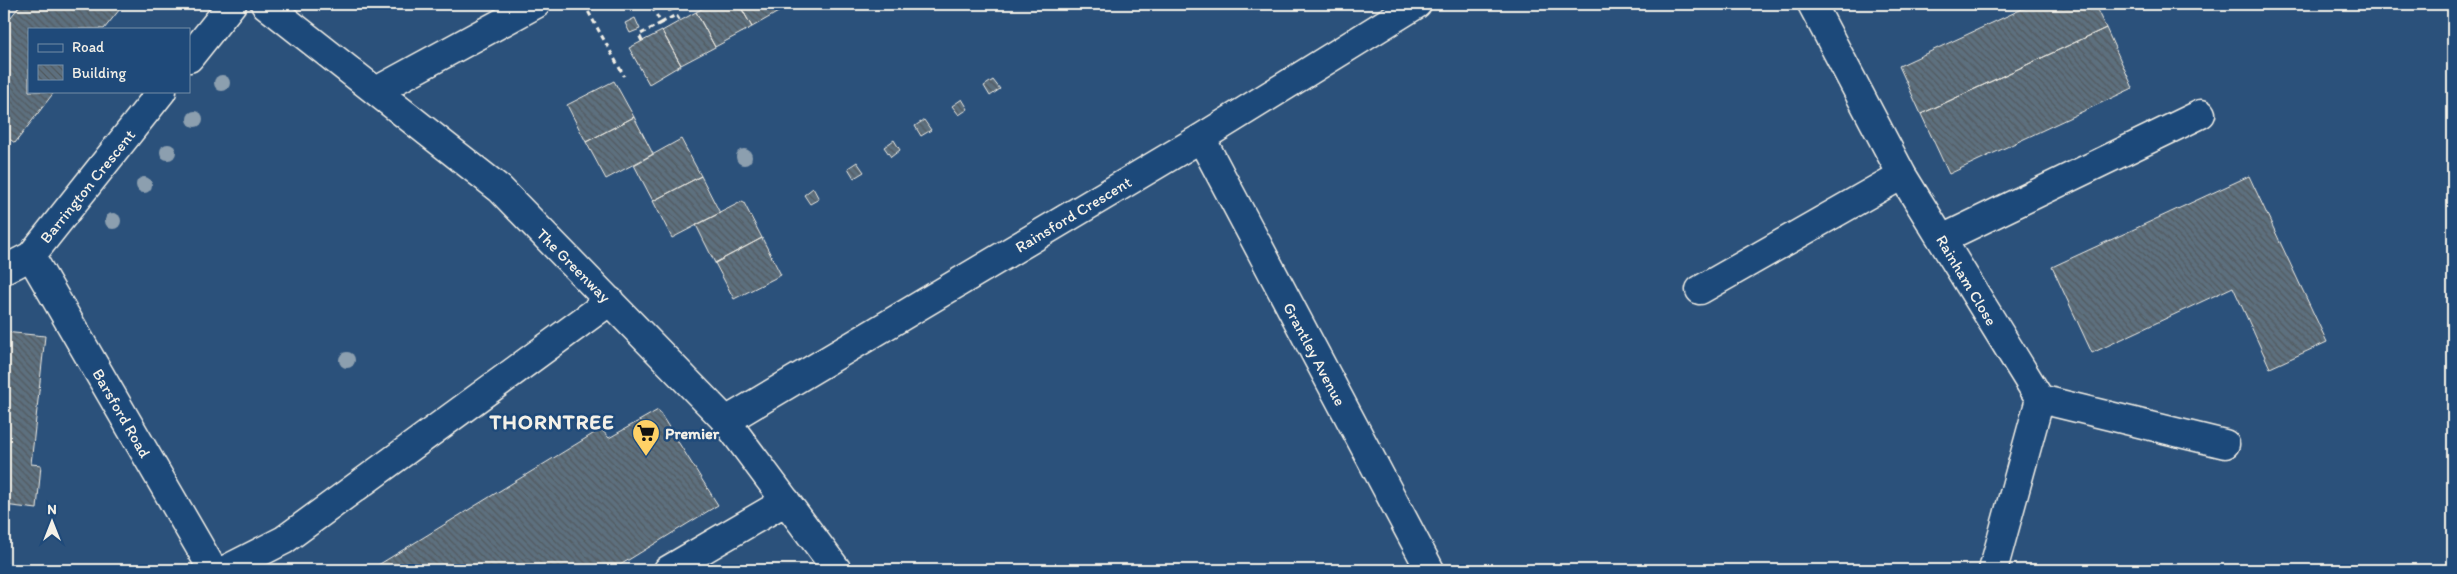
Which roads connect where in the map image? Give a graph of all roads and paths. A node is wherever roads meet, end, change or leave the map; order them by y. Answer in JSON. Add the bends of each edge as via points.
{"nodes":[{"id":1,"x":232,"y":4,"type":"edge"},
{"id":2,"x":265,"y":4,"type":"edge"},
{"id":3,"x":536,"y":4,"type":"edge"},
{"id":4,"x":584,"y":4,"type":"edge"},
{"id":5,"x":650,"y":4,"type":"edge"},
{"id":6,"x":1417,"y":4,"type":"edge"},
{"id":7,"x":1812,"y":4,"type":"edge"},
{"id":8,"x":680,"y":21,"type":"dead end"},
{"id":9,"x":661,"y":23,"type":"junction"},
{"id":10,"x":642,"y":41,"type":"dead end"},
{"id":11,"x":190,"y":57,"type":"edge"},
{"id":12,"x":624,"y":76,"type":"dead end"},
{"id":13,"x":376,"y":91,"type":"junction"},
{"id":14,"x":161,"y":92,"type":"edge"},
{"id":15,"x":2201,"y":114,"type":"dead end"},
{"id":16,"x":1201,"y":138,"type":"junction"},
{"id":17,"x":1902,"y":175,"type":"junction"},
{"id":18,"x":1942,"y":239,"type":"junction"},
{"id":19,"x":31,"y":256,"type":"junction"},
{"id":20,"x":4,"y":270,"type":"edge"},
{"id":21,"x":1700,"y":290,"type":"dead end"},
{"id":22,"x":610,"y":301,"type":"junction"},
{"id":23,"x":2040,"y":399,"type":"junction"},
{"id":24,"x":726,"y":422,"type":"junction"},
{"id":25,"x":2225,"y":444,"type":"dead end"},
{"id":26,"x":786,"y":501,"type":"junction"},
{"id":27,"x":213,"y":570,"type":"edge"},
{"id":28,"x":225,"y":570,"type":"edge"},
{"id":29,"x":668,"y":570,"type":"edge"},
{"id":30,"x":837,"y":570,"type":"edge"},
{"id":31,"x":1430,"y":570,"type":"edge"},
{"id":32,"x":1993,"y":570,"type":"edge"}],
"edges":[{"from":1,"to":11,"type":"street"},
{"from":2,"to":13,"type":"street","name":"The Greenway"},
{"from":3,"to":13,"type":"street"},
{"from":4,"to":12,"type":"path"},
{"from":5,"to":9,"type":"path"},
{"from":6,"to":16,"type":"street","name":"Rainsford Crescent"},
{"from":7,"to":17,"type":"street","name":"Rainham Close"},
{"from":8,"to":9,"type":"path","via":[[676,15]]},
{"from":9,"to":10,"type":"path","via":[[639,35]]},
{"from":13,"to":22,"type":"street","name":"The Greenway","via":[[500,189]]},
{"from":14,"to":19,"type":"street","name":"Barrington Crescent"},
{"from":15,"to":18,"type":"street"},
{"from":16,"to":24,"type":"street","name":"Rainsford Crescent"},
{"from":16,"to":31,"type":"street","name":"Grantley Avenue"},
{"from":17,"to":18,"type":"street","name":"Rainham Close"},
{"from":17,"to":21,"type":"street"},
{"from":18,"to":23,"type":"street","name":"Rainham Close"},
{"from":19,"to":20,"type":"street","name":"Barrington Crescent"},
{"from":19,"to":27,"type":"street","name":"Barsford Road"},
{"from":22,"to":24,"type":"street","name":"The Greenway"},
{"from":22,"to":28,"type":"street","via":[[284,540]]},
{"from":23,"to":25,"type":"street"},
{"from":23,"to":32,"type":"street"},
{"from":24,"to":26,"type":"street","name":"The Greenway"},
{"from":26,"to":29,"type":"street"},
{"from":26,"to":30,"type":"street","name":"The Greenway"}]}
